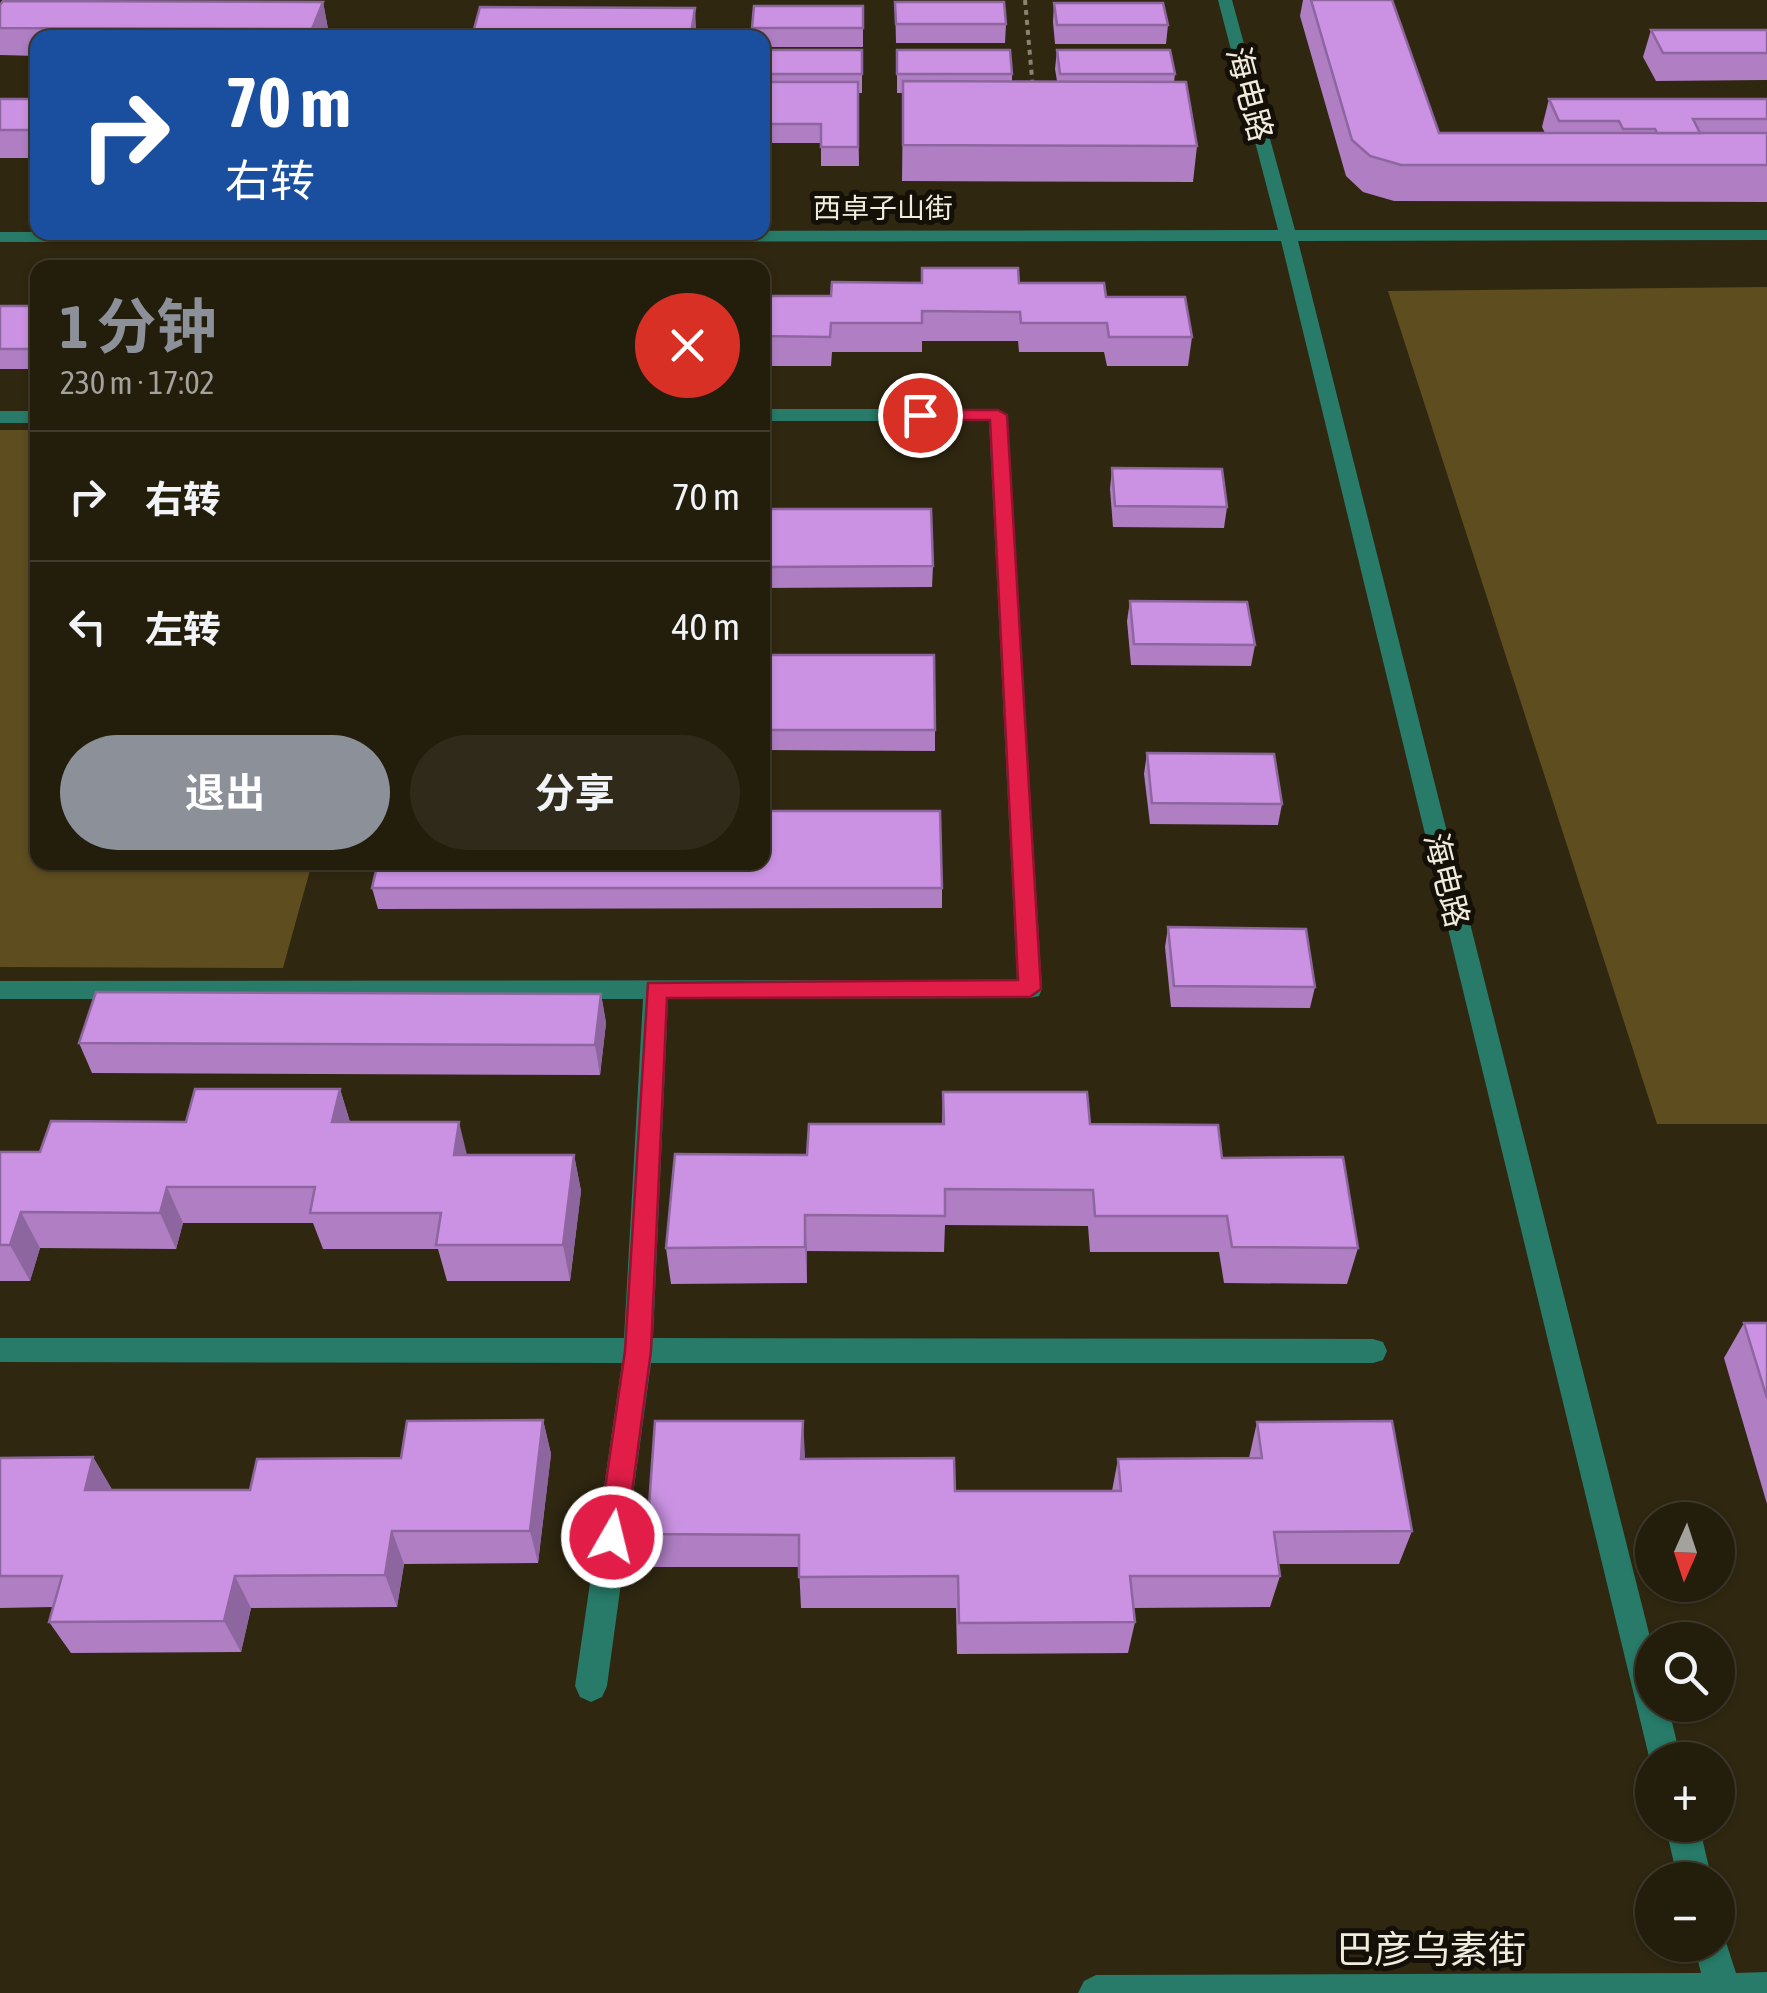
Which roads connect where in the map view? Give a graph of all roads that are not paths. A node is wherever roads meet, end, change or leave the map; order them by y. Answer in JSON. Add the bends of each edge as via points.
{"nodes":[{"id":1,"x":1226,"y":0,"type":"edge"},
{"id":2,"x":770,"y":235,"type":"edge"},
{"id":3,"x":1288,"y":235,"type":"junction"},
{"id":4,"x":1767,"y":235,"type":"edge"},
{"id":5,"x":0,"y":236,"type":"edge"},
{"id":6,"x":30,"y":236,"type":"edge"},
{"id":7,"x":770,"y":415,"type":"edge"},
{"id":8,"x":30,"y":416,"type":"edge"},
{"id":9,"x":0,"y":417,"type":"edge"},
{"id":10,"x":0,"y":990,"type":"edge"},
{"id":11,"x":656,"y":990,"type":"junction"},
{"id":12,"x":0,"y":1350,"type":"edge"},
{"id":13,"x":638,"y":1351,"type":"junction"},
{"id":14,"x":1373,"y":1351,"type":"dead end"},
{"id":15,"x":591,"y":1686,"type":"dead end"},
{"id":16,"x":1662,"y":1742,"type":"edge"},
{"id":17,"x":1715,"y":1962,"type":"edge"},
{"id":18,"x":1722,"y":1990,"type":"junction"},
{"id":19,"x":1767,"y":1990,"type":"edge"},
{"id":20,"x":1096,"y":1993,"type":"edge"}],
"edges":[{"from":1,"to":3,"type":"street","name":"海电路"},
{"from":2,"to":3,"type":"street","name":"西卓子山街"},
{"from":3,"to":4,"type":"street","name":"西卓子山街"},
{"from":3,"to":16,"type":"street","name":"海电路"},
{"from":5,"to":6,"type":"street","name":"西卓子山街"},
{"from":7,"to":11,"type":"street","via":[[998,415],[1030,989]]},
{"from":8,"to":9,"type":"street"},
{"from":10,"to":11,"type":"street"},
{"from":11,"to":13,"type":"street"},
{"from":12,"to":13,"type":"street"},
{"from":13,"to":14,"type":"street"},
{"from":13,"to":15,"type":"street"},
{"from":17,"to":18,"type":"street"},
{"from":18,"to":19,"type":"street","name":"巴彦乌素街"},
{"from":18,"to":20,"type":"street","name":"巴彦乌素街"}]}
